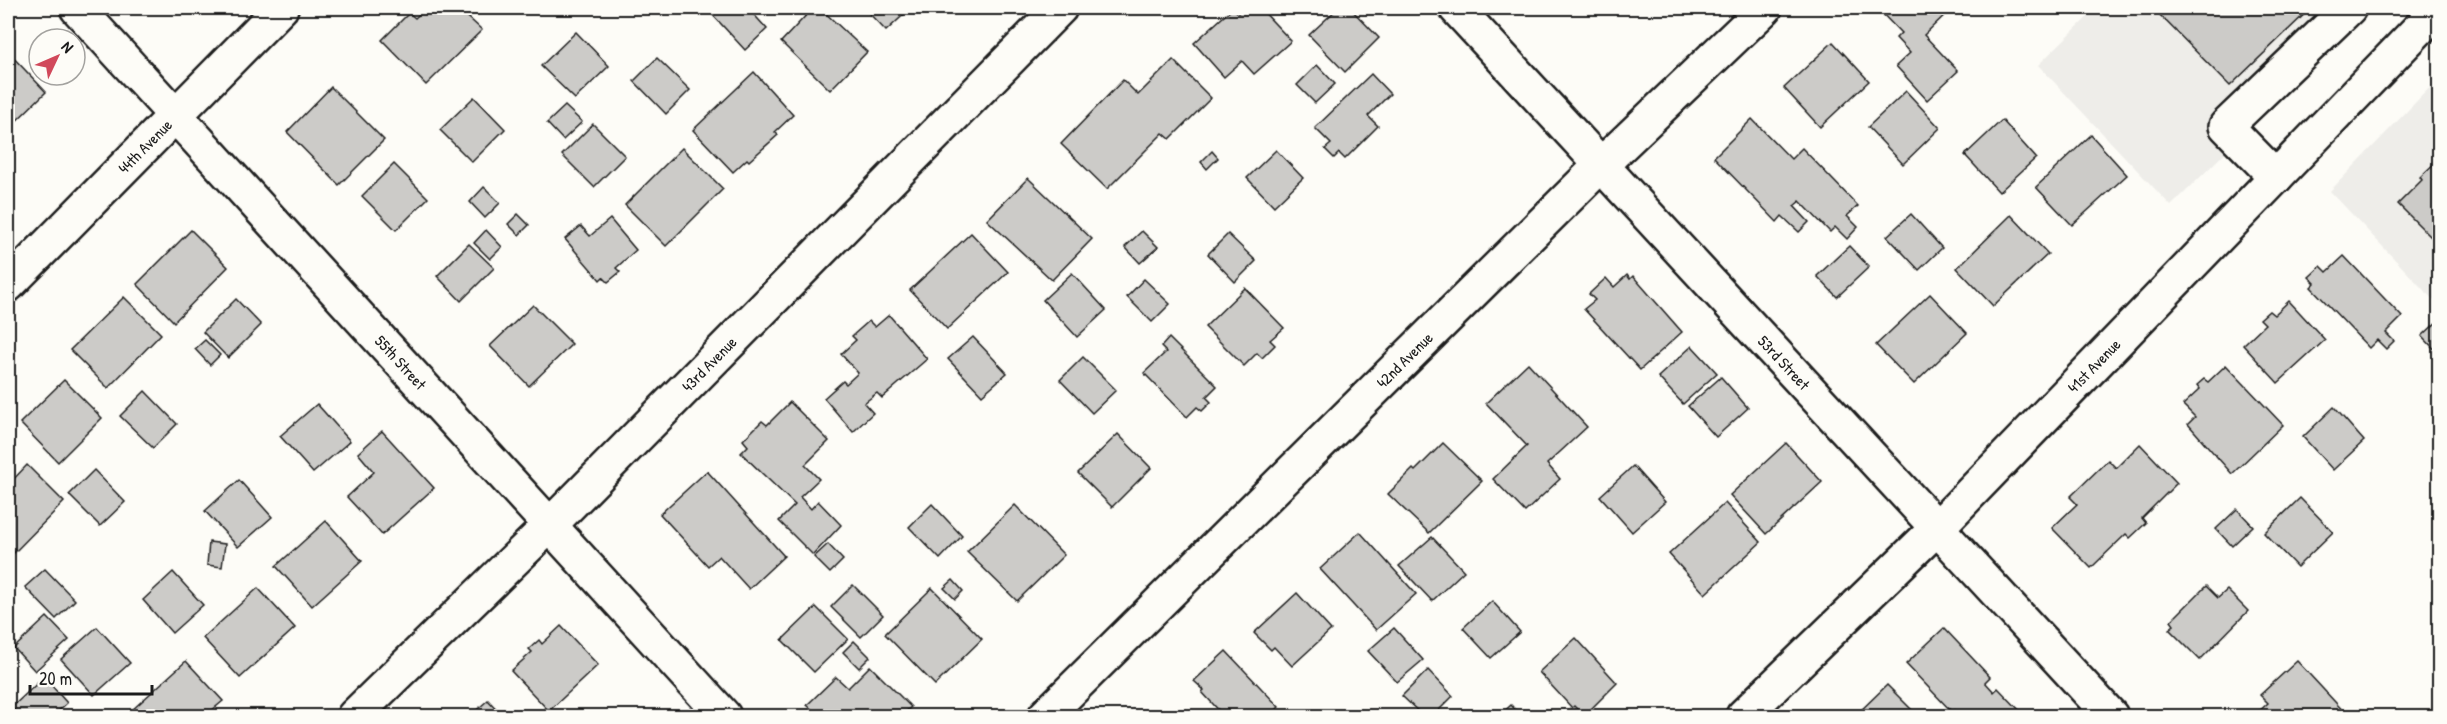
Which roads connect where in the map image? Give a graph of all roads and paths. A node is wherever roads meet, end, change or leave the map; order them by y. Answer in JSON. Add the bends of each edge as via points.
{"nodes":[{"id":1,"x":77,"y":8,"type":"edge"},
{"id":2,"x":281,"y":8,"type":"edge"},
{"id":3,"x":1060,"y":8,"type":"edge"},
{"id":4,"x":1456,"y":8,"type":"edge"},
{"id":5,"x":1765,"y":8,"type":"edge"},
{"id":6,"x":2349,"y":8,"type":"edge"},
{"id":7,"x":2420,"y":14,"type":"edge"},
{"id":8,"x":175,"y":113,"type":"junction"},
{"id":9,"x":1601,"y":165,"type":"junction"},
{"id":10,"x":2276,"y":177,"type":"junction"},
{"id":11,"x":8,"y":285,"type":"edge"},
{"id":12,"x":550,"y":525,"type":"junction"},
{"id":13,"x":1937,"y":528,"type":"junction"},
{"id":14,"x":354,"y":717,"type":"edge"},
{"id":15,"x":724,"y":717,"type":"edge"},
{"id":16,"x":1045,"y":717,"type":"edge"},
{"id":17,"x":1743,"y":717,"type":"edge"},
{"id":18,"x":2111,"y":717,"type":"edge"}],
"edges":[{"from":1,"to":8,"type":"street","name":"55th Street"},
{"from":2,"to":8,"type":"street","name":"44th Avenue"},
{"from":3,"to":12,"type":"street","name":"43rd Avenue"},
{"from":4,"to":9,"type":"street","name":"53rd Street"},
{"from":5,"to":9,"type":"street","name":"42nd Avenue"},
{"from":6,"to":10,"type":"street","via":[[2226,126]]},
{"from":7,"to":10,"type":"street","name":"41st Avenue"},
{"from":8,"to":11,"type":"street","name":"44th Avenue"},
{"from":8,"to":12,"type":"street","name":"55th Street"},
{"from":9,"to":13,"type":"street","name":"53rd Street"},
{"from":9,"to":16,"type":"street","name":"42nd Avenue"},
{"from":10,"to":13,"type":"street","name":"41st Avenue"},
{"from":12,"to":14,"type":"street","name":"43rd Avenue"},
{"from":12,"to":15,"type":"street","name":"55th Street"},
{"from":13,"to":17,"type":"street","name":"41st Avenue"},
{"from":13,"to":18,"type":"street","name":"53rd Street"}]}
